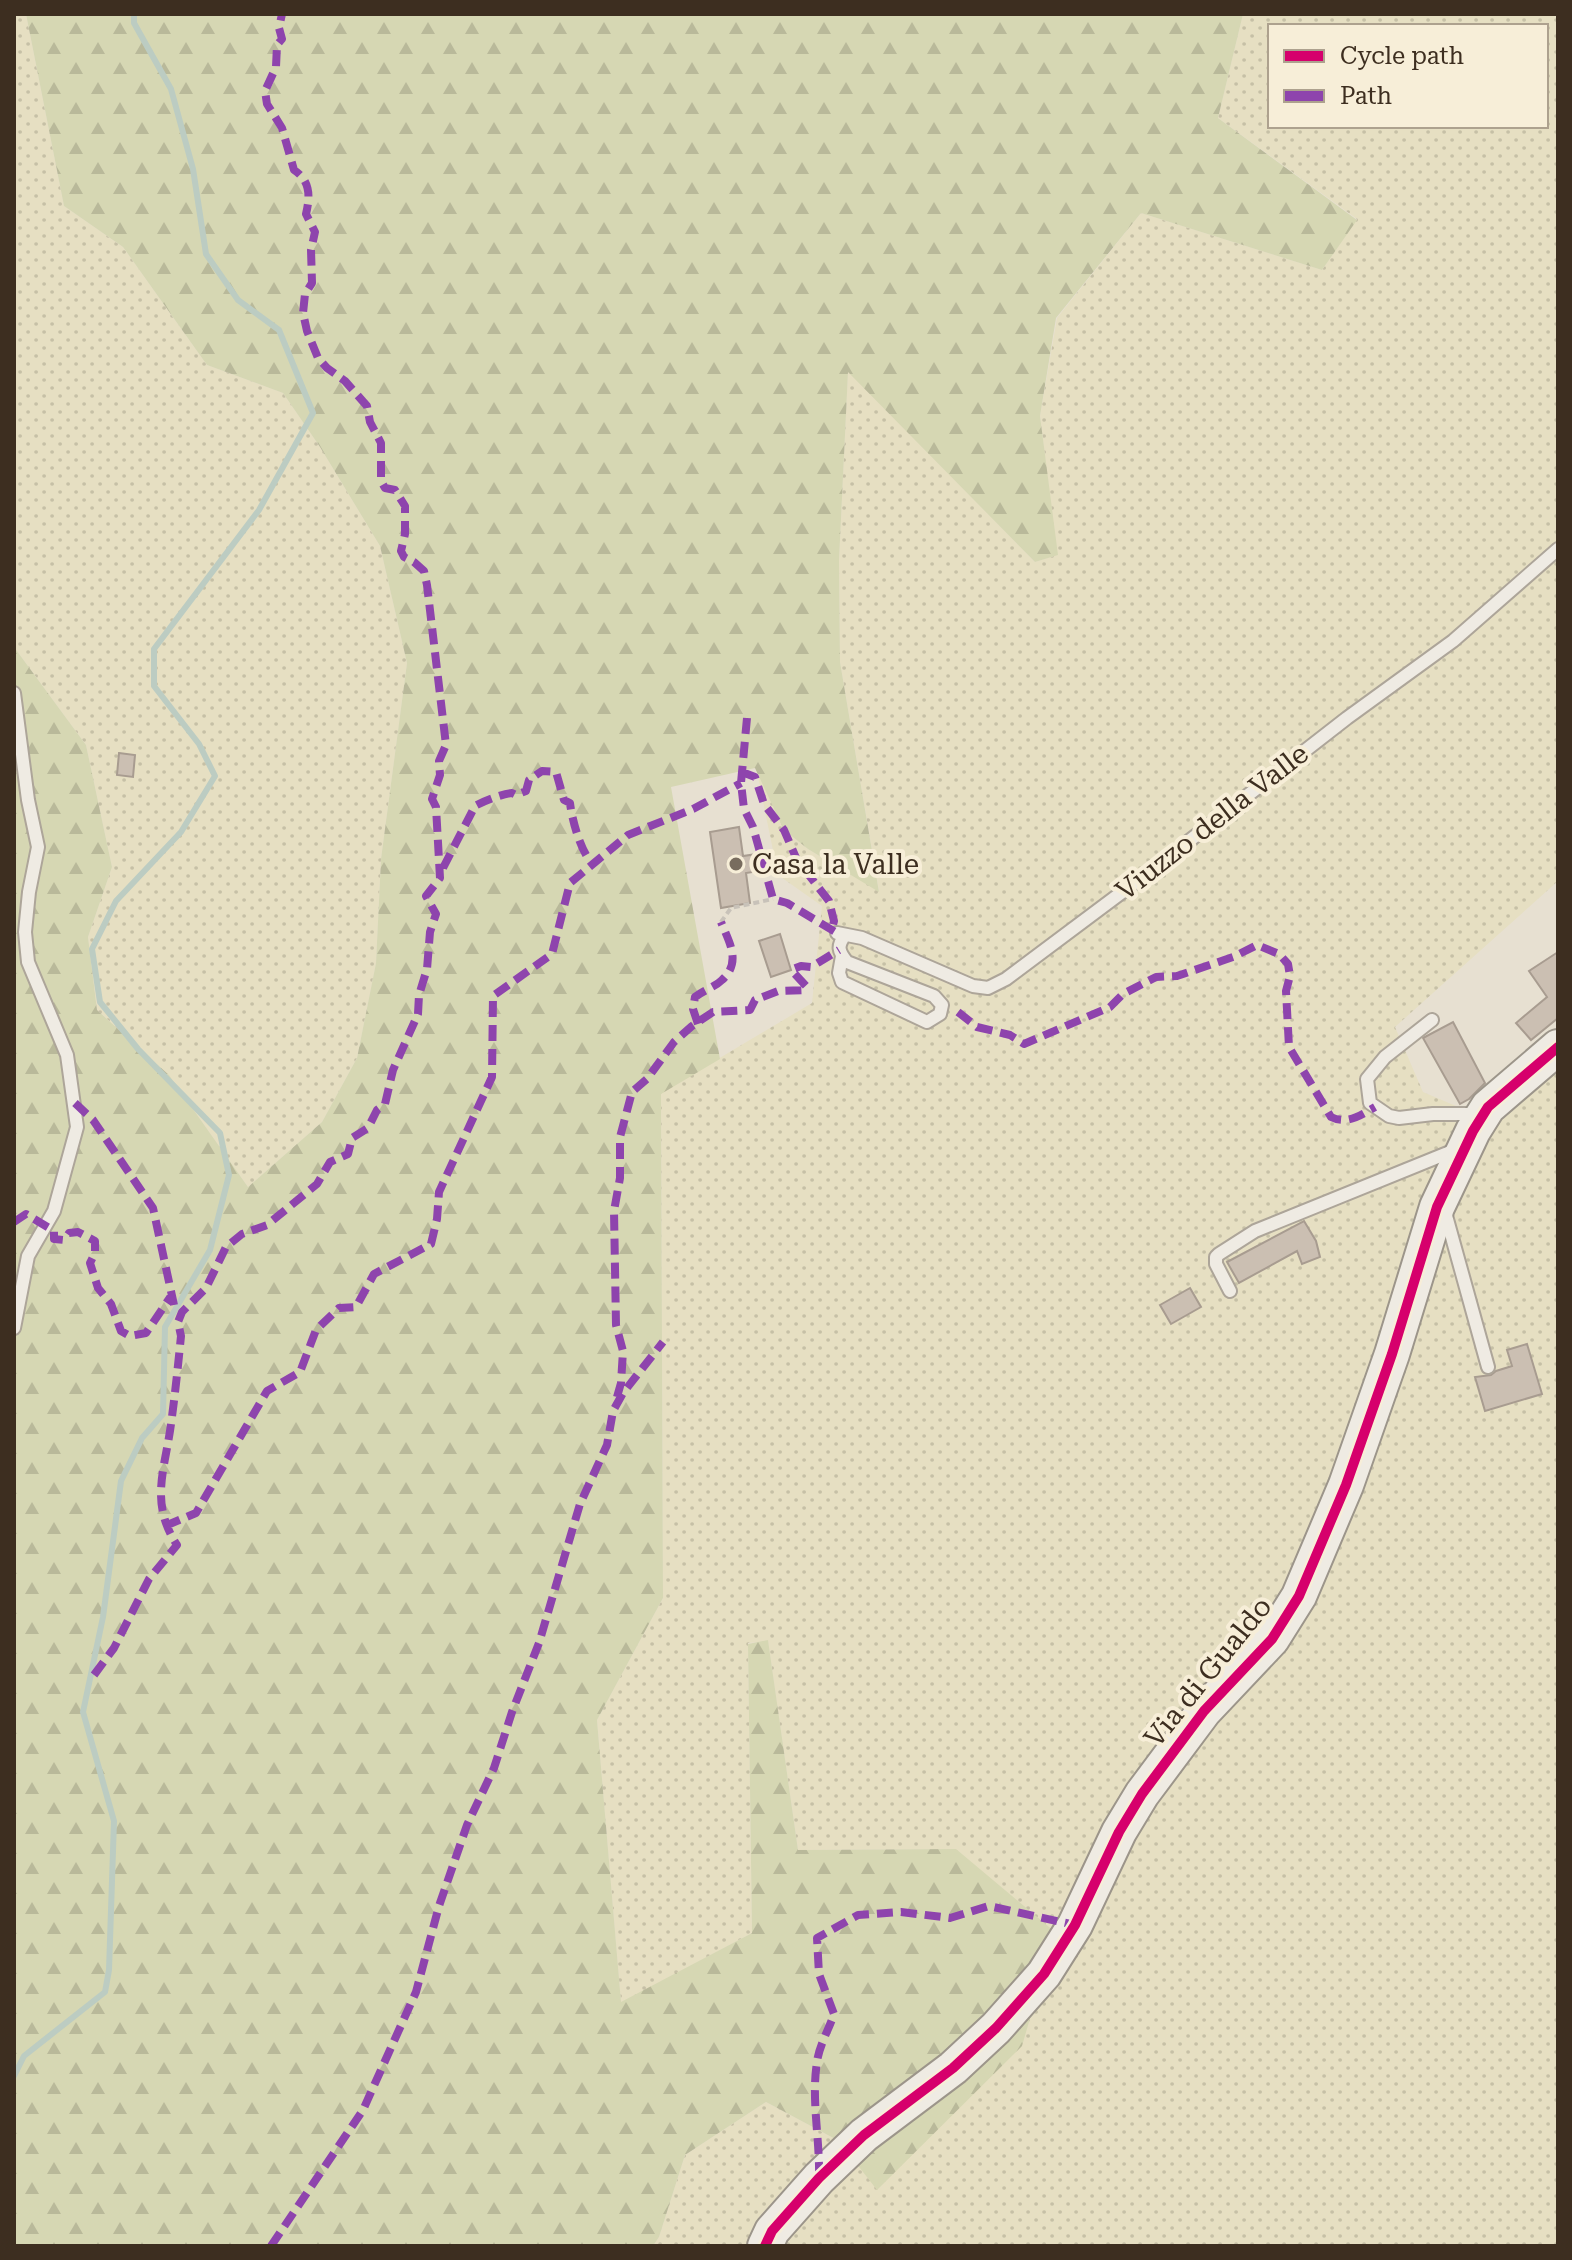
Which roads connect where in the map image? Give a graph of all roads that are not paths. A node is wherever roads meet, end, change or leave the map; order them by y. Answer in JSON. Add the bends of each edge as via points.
{"nodes":[{"id":1,"x":1558,"y":549,"type":"edge"},
{"id":2,"x":14,"y":693,"type":"edge"},
{"id":3,"x":20,"y":912,"type":"edge"},
{"id":4,"x":842,"y":956,"type":"junction"},
{"id":5,"x":1432,"y":1020,"type":"dead end"},
{"id":6,"x":1558,"y":1047,"type":"edge"},
{"id":7,"x":1484,"y":1115,"type":"junction"},
{"id":8,"x":1465,"y":1146,"type":"junction"},
{"id":9,"x":1441,"y":1198,"type":"junction"},
{"id":10,"x":1230,"y":1291,"type":"dead end"},
{"id":11,"x":14,"y":1328,"type":"edge"},
{"id":12,"x":1488,"y":1367,"type":"dead end"},
{"id":13,"x":765,"y":2246,"type":"edge"}],
"edges":[{"from":1,"to":4,"type":"lane","name":"Viuzzo della Valle","via":[[1453,641],[1006,979],[988,988],[973,986],[841,934]]},
{"from":2,"to":3,"type":"lane","via":[[38,847]]},
{"from":3,"to":11,"type":"lane","via":[[28,962],[67,1055],[77,1127],[54,1211],[28,1256]]},
{"from":4,"to":4,"type":"lane","via":[[934,996],[942,1005],[940,1014],[927,1022],[842,982]]},
{"from":5,"to":7,"type":"lane","via":[[1385,1057],[1367,1079],[1370,1103],[1399,1118]]},
{"from":6,"to":7,"type":"street","name":"Via di Gualdo"},
{"from":7,"to":8,"type":"street","name":"Via di Gualdo"},
{"from":8,"to":9,"type":"street","name":"Via di Gualdo"},
{"from":8,"to":10,"type":"lane","via":[[1255,1231],[1216,1257]]},
{"from":9,"to":12,"type":"lane"},
{"from":9,"to":13,"type":"street","name":"Via di Gualdo","via":[[1346,1485],[1299,1596],[1272,1639],[1204,1711],[1142,1794],[1044,1974],[953,2068],[864,2135],[819,2178]]}]}
